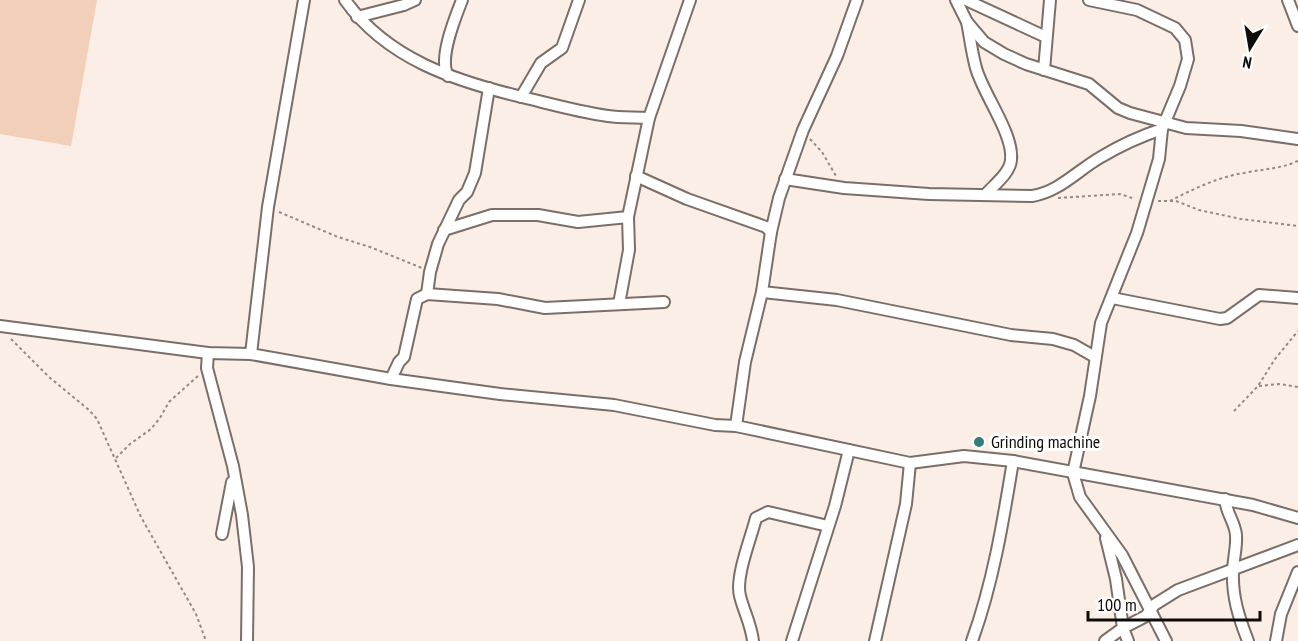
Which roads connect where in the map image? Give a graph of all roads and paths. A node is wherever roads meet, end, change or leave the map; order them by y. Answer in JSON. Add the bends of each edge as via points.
{"nodes":[{"id":1,"x":304,"y":0,"type":"edge"},
{"id":2,"x":345,"y":0,"type":"edge"},
{"id":3,"x":415,"y":0,"type":"edge"},
{"id":4,"x":462,"y":0,"type":"edge"},
{"id":5,"x":579,"y":0,"type":"edge"},
{"id":6,"x":690,"y":0,"type":"edge"},
{"id":7,"x":857,"y":0,"type":"edge"},
{"id":8,"x":956,"y":0,"type":"edge"},
{"id":9,"x":966,"y":0,"type":"edge"},
{"id":10,"x":1050,"y":0,"type":"edge"},
{"id":11,"x":1089,"y":0,"type":"edge"},
{"id":12,"x":1288,"y":0,"type":"edge"},
{"id":13,"x":357,"y":17,"type":"junction"},
{"id":14,"x":967,"y":22,"type":"junction"},
{"id":15,"x":1298,"y":26,"type":"edge"},
{"id":16,"x":1046,"y":37,"type":"junction"},
{"id":17,"x":1044,"y":70,"type":"junction"},
{"id":18,"x":448,"y":76,"type":"junction"},
{"id":19,"x":489,"y":88,"type":"junction"},
{"id":20,"x":521,"y":97,"type":"junction"},
{"id":21,"x":649,"y":118,"type":"junction"},
{"id":22,"x":1163,"y":125,"type":"junction"},
{"id":23,"x":803,"y":130,"type":"junction"},
{"id":24,"x":1298,"y":139,"type":"edge"},
{"id":25,"x":1298,"y":161,"type":"edge"},
{"id":26,"x":636,"y":176,"type":"junction"},
{"id":27,"x":785,"y":179,"type":"junction"},
{"id":28,"x":844,"y":188,"type":"junction"},
{"id":29,"x":986,"y":194,"type":"junction"},
{"id":30,"x":1043,"y":194,"type":"junction"},
{"id":31,"x":1147,"y":201,"type":"junction"},
{"id":32,"x":1170,"y":201,"type":"junction"},
{"id":33,"x":268,"y":207,"type":"junction"},
{"id":34,"x":628,"y":217,"type":"junction"},
{"id":35,"x":1298,"y":226,"type":"edge"},
{"id":36,"x":444,"y":230,"type":"junction"},
{"id":37,"x":771,"y":232,"type":"junction"},
{"id":38,"x":430,"y":272,"type":"junction"},
{"id":39,"x":762,"y":292,"type":"junction"},
{"id":40,"x":427,"y":294,"type":"junction"},
{"id":41,"x":1112,"y":298,"type":"junction"},
{"id":42,"x":1298,"y":298,"type":"edge"},
{"id":43,"x":664,"y":302,"type":"dead end"},
{"id":44,"x":619,"y":304,"type":"junction"},
{"id":45,"x":0,"y":326,"type":"edge"},
{"id":46,"x":13,"y":328,"type":"junction"},
{"id":47,"x":1298,"y":331,"type":"edge"},
{"id":48,"x":208,"y":353,"type":"junction"},
{"id":49,"x":251,"y":354,"type":"junction"},
{"id":50,"x":1095,"y":357,"type":"junction"},
{"id":51,"x":207,"y":368,"type":"junction"},
{"id":52,"x":391,"y":378,"type":"junction"},
{"id":53,"x":1258,"y":386,"type":"junction"},
{"id":54,"x":1298,"y":387,"type":"edge"},
{"id":55,"x":1234,"y":411,"type":"dead end"},
{"id":56,"x":736,"y":426,"type":"junction"},
{"id":57,"x":849,"y":450,"type":"junction"},
{"id":58,"x":116,"y":458,"type":"junction"},
{"id":59,"x":1013,"y":461,"type":"junction"},
{"id":60,"x":910,"y":463,"type":"junction"},
{"id":61,"x":233,"y":466,"type":"junction"},
{"id":62,"x":1073,"y":473,"type":"junction"},
{"id":63,"x":1225,"y":499,"type":"junction"},
{"id":64,"x":1298,"y":518,"type":"edge"},
{"id":65,"x":828,"y":526,"type":"junction"},
{"id":66,"x":1105,"y":532,"type":"junction"},
{"id":67,"x":222,"y":534,"type":"dead end"},
{"id":68,"x":1298,"y":545,"type":"edge"},
{"id":69,"x":1233,"y":570,"type":"junction"},
{"id":70,"x":1298,"y":572,"type":"edge"},
{"id":71,"x":1149,"y":610,"type":"junction"},
{"id":72,"x":1123,"y":628,"type":"junction"},
{"id":73,"x":206,"y":641,"type":"edge"},
{"id":74,"x":247,"y":641,"type":"edge"},
{"id":75,"x":753,"y":641,"type":"edge"},
{"id":76,"x":792,"y":641,"type":"edge"},
{"id":77,"x":875,"y":641,"type":"edge"},
{"id":78,"x":972,"y":641,"type":"edge"},
{"id":79,"x":1105,"y":641,"type":"edge"},
{"id":80,"x":1128,"y":641,"type":"edge"},
{"id":81,"x":1166,"y":641,"type":"edge"},
{"id":82,"x":1248,"y":641,"type":"edge"},
{"id":83,"x":1276,"y":641,"type":"edge"}],
"edges":[{"from":1,"to":33,"type":"street"},
{"from":2,"to":13,"type":"street"},
{"from":3,"to":13,"type":"street"},
{"from":4,"to":18,"type":"street","via":[[451,30],[444,68]]},
{"from":5,"to":20,"type":"street","via":[[562,48],[541,63]]},
{"from":6,"to":21,"type":"street"},
{"from":7,"to":23,"type":"street","via":[[837,56]]},
{"from":8,"to":14,"type":"street"},
{"from":9,"to":16,"type":"street"},
{"from":10,"to":16,"type":"street"},
{"from":11,"to":22,"type":"street","via":[[1137,10],[1175,28],[1185,40],[1188,59]]},
{"from":12,"to":15,"type":"street"},
{"from":13,"to":18,"type":"street","via":[[407,56]]},
{"from":14,"to":17,"type":"street","via":[[984,42]]},
{"from":14,"to":29,"type":"street","via":[[976,70],[1006,135],[1011,160],[1003,176]]},
{"from":16,"to":17,"type":"street"},
{"from":17,"to":22,"type":"street","via":[[1089,84],[1118,108]]},
{"from":18,"to":19,"type":"street"},
{"from":19,"to":20,"type":"street"},
{"from":19,"to":36,"type":"street","via":[[475,173]]},
{"from":20,"to":21,"type":"street","via":[[610,116]]},
{"from":21,"to":26,"type":"street"},
{"from":22,"to":24,"type":"street"},
{"from":22,"to":30,"type":"street","via":[[1102,156]]},
{"from":22,"to":31,"type":"street","via":[[1159,159]]},
{"from":23,"to":27,"type":"street"},
{"from":23,"to":28,"type":"path"},
{"from":25,"to":32,"type":"path","via":[[1218,180]]},
{"from":26,"to":34,"type":"street"},
{"from":26,"to":37,"type":"street"},
{"from":27,"to":28,"type":"street"},
{"from":27,"to":37,"type":"street"},
{"from":28,"to":29,"type":"street"},
{"from":29,"to":30,"type":"street"},
{"from":30,"to":31,"type":"path","via":[[1061,199],[1123,195]]},
{"from":31,"to":32,"type":"path"},
{"from":31,"to":41,"type":"street"},
{"from":32,"to":35,"type":"path","via":[[1241,219]]},
{"from":33,"to":38,"type":"path"},
{"from":33,"to":49,"type":"street"},
{"from":34,"to":36,"type":"street","via":[[578,222],[538,215],[492,215]]},
{"from":34,"to":44,"type":"street","via":[[629,250]]},
{"from":36,"to":38,"type":"street"},
{"from":37,"to":39,"type":"street"},
{"from":38,"to":40,"type":"street"},
{"from":39,"to":50,"type":"street","via":[[837,300],[1053,339]]},
{"from":39,"to":56,"type":"street","via":[[745,362]]},
{"from":40,"to":44,"type":"street","via":[[498,299],[545,308]]},
{"from":40,"to":52,"type":"street","via":[[417,299],[404,357]]},
{"from":41,"to":42,"type":"street","via":[[1220,319],[1259,296]]},
{"from":41,"to":50,"type":"street","via":[[1101,323]]},
{"from":43,"to":44,"type":"street"},
{"from":45,"to":46,"type":"street"},
{"from":46,"to":48,"type":"street"},
{"from":46,"to":58,"type":"path","via":[[7,335],[97,418]]},
{"from":47,"to":53,"type":"path"},
{"from":48,"to":49,"type":"street"},
{"from":48,"to":51,"type":"street"},
{"from":49,"to":52,"type":"street"},
{"from":50,"to":62,"type":"street"},
{"from":51,"to":58,"type":"path","via":[[170,402],[151,429]]},
{"from":51,"to":61,"type":"street"},
{"from":52,"to":56,"type":"street","via":[[614,405]]},
{"from":53,"to":54,"type":"path"},
{"from":53,"to":55,"type":"path"},
{"from":56,"to":57,"type":"street"},
{"from":57,"to":60,"type":"street"},
{"from":57,"to":65,"type":"street"},
{"from":58,"to":73,"type":"path","via":[[141,517],[196,614]]},
{"from":59,"to":60,"type":"street","via":[[964,456]]},
{"from":59,"to":62,"type":"street"},
{"from":59,"to":78,"type":"street","via":[[985,607]]},
{"from":60,"to":77,"type":"street","via":[[906,504]]},
{"from":61,"to":67,"type":"street"},
{"from":61,"to":74,"type":"street","via":[[248,553]]},
{"from":62,"to":63,"type":"street"},
{"from":62,"to":66,"type":"street","via":[[1080,497]]},
{"from":63,"to":64,"type":"street"},
{"from":63,"to":69,"type":"street","via":[[1236,535]]},
{"from":65,"to":75,"type":"street","via":[[768,512],[756,518],[739,582],[739,595]]},
{"from":65,"to":76,"type":"street"},
{"from":66,"to":71,"type":"street","via":[[1122,555]]},
{"from":66,"to":72,"type":"street"},
{"from":68,"to":69,"type":"street"},
{"from":69,"to":71,"type":"street","via":[[1178,590]]},
{"from":69,"to":82,"type":"street","via":[[1234,599]]},
{"from":70,"to":83,"type":"street","via":[[1281,614]]},
{"from":71,"to":72,"type":"street","via":[[1146,616]]},
{"from":71,"to":81,"type":"street"},
{"from":72,"to":79,"type":"street"},
{"from":72,"to":80,"type":"street"}]}
